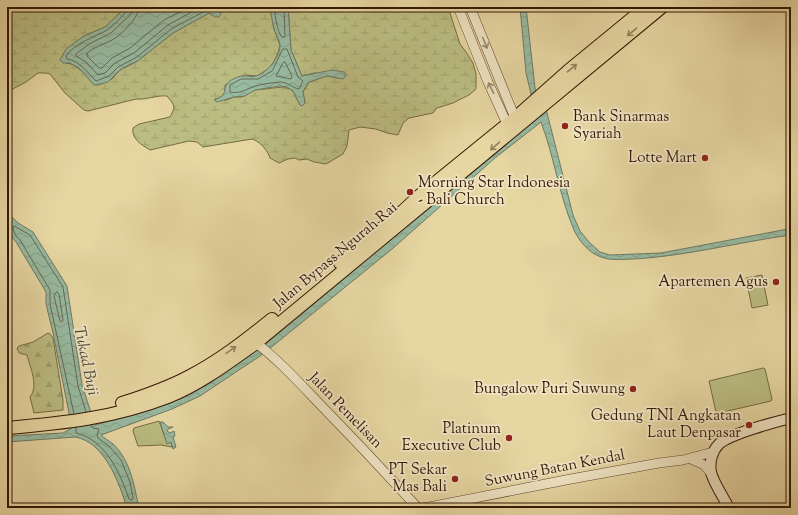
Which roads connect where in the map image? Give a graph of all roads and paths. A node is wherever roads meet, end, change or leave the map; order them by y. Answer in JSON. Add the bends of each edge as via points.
{"nodes":[{"id":1,"x":458,"y":7,"type":"edge"},
{"id":2,"x":470,"y":7,"type":"edge"},
{"id":3,"x":646,"y":7,"type":"edge"},
{"id":4,"x":662,"y":7,"type":"edge"},
{"id":5,"x":545,"y":98,"type":"junction"},
{"id":6,"x":533,"y":108,"type":"junction"},
{"id":7,"x":511,"y":121,"type":"junction"},
{"id":8,"x":455,"y":173,"type":"junction"},
{"id":9,"x":254,"y":342,"type":"junction"},
{"id":10,"x":791,"y":418,"type":"edge"},
{"id":11,"x":7,"y":420,"type":"edge"},
{"id":12,"x":62,"y":420,"type":"junction"},
{"id":13,"x":7,"y":428,"type":"edge"},
{"id":14,"x":713,"y":452,"type":"junction"},
{"id":15,"x":691,"y":459,"type":"junction"},
{"id":16,"x":711,"y":473,"type":"junction"},
{"id":17,"x":418,"y":508,"type":"edge"},
{"id":18,"x":424,"y":508,"type":"edge"},
{"id":19,"x":729,"y":508,"type":"edge"}],
"edges":[{"from":7,"to":1,"type":"street","one_way":true,"via":[[488,82]]},
{"from":2,"to":7,"type":"street","one_way":true},
{"from":5,"to":3,"type":"highway","name":"Jalan Bypass Ngurah Rai","one_way":true},
{"from":4,"to":5,"type":"highway","name":"Jalan Bypass Ngurah Rai","one_way":true},
{"from":5,"to":6,"type":"highway","name":"Jalan Bypass Ngurah Rai"},
{"from":6,"to":7,"type":"highway","name":"Jalan Bypass Ngurah Rai"},
{"from":6,"to":8,"type":"highway","name":"Jalan Bypass Ngurah Rai","one_way":true,"via":[[489,151]]},
{"from":7,"to":8,"type":"highway","name":"Jalan Bypass Ngurah Rai"},
{"from":8,"to":9,"type":"highway","name":"Jalan Bypass Ngurah Rai","via":[[298,298]]},
{"from":9,"to":12,"type":"highway","name":"Jalan Bypass Ngurah Rai","via":[[163,388],[94,414]]},
{"from":9,"to":17,"type":"street","name":"Jalan Pemelisan","via":[[271,354]]},
{"from":10,"to":14,"type":"main road","via":[[730,438]]},
{"from":11,"to":12,"type":"highway","name":"Jalan Bypass Ngurah Rai"},
{"from":12,"to":13,"type":"highway","name":"Jalan Bypass Ngurah Rai"},
{"from":14,"to":15,"type":"street","name":"Suwung Batan Kendal"},
{"from":14,"to":16,"type":"main road"},
{"from":15,"to":16,"type":"street","via":[[704,465]]},
{"from":15,"to":18,"type":"street","name":"Suwung Batan Kendal"},
{"from":16,"to":19,"type":"main road"}]}
